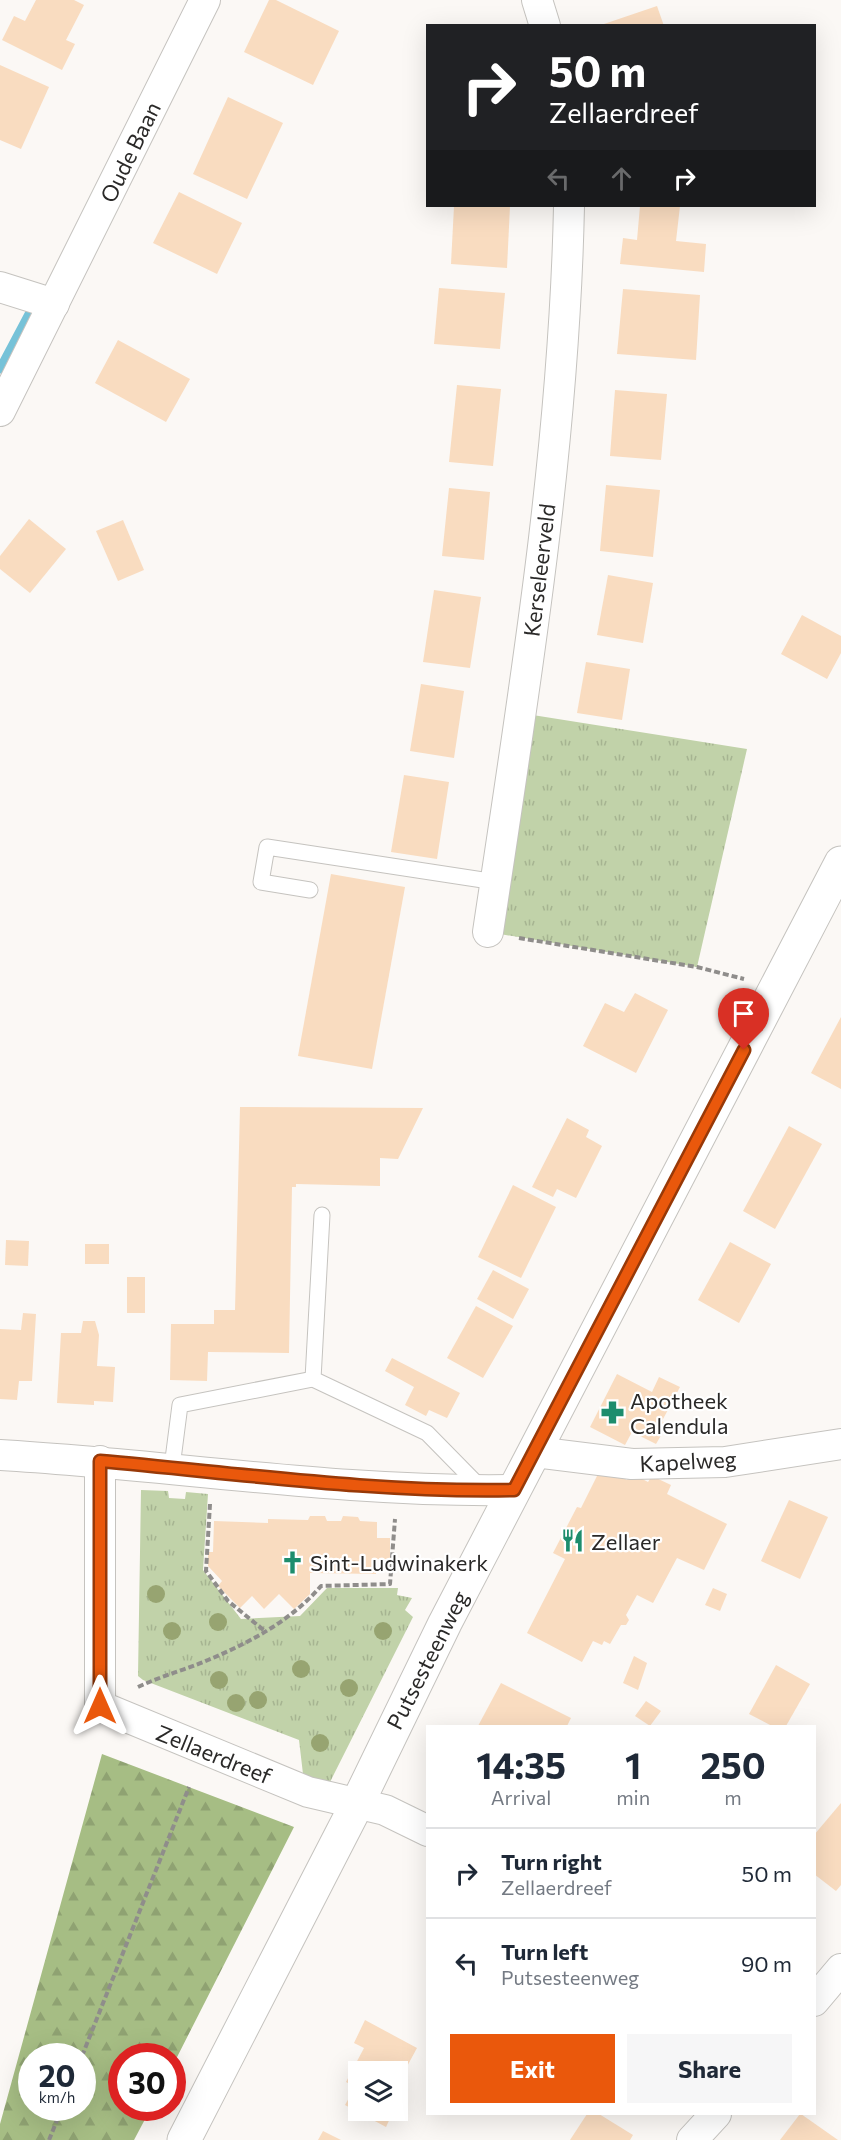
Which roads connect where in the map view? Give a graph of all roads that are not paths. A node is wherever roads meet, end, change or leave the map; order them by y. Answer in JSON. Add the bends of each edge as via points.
{"nodes":[{"id":1,"x":205,"y":0,"type":"edge"},
{"id":2,"x":537,"y":0,"type":"edge"},
{"id":3,"x":544,"y":24,"type":"edge"},
{"id":4,"x":569,"y":207,"type":"edge"},
{"id":5,"x":0,"y":287,"type":"edge"},
{"id":6,"x":54,"y":304,"type":"junction"},
{"id":7,"x":0,"y":411,"type":"edge"},
{"id":8,"x":841,"y":863,"type":"edge"},
{"id":9,"x":496,"y":882,"type":"junction"},
{"id":10,"x":310,"y":890,"type":"dead end"},
{"id":11,"x":488,"y":932,"type":"road end"},
{"id":12,"x":322,"y":1215,"type":"dead end"},
{"id":13,"x":313,"y":1379,"type":"junction"},
{"id":14,"x":841,"y":1444,"type":"edge"},
{"id":15,"x":535,"y":1452,"type":"junction"},
{"id":16,"x":0,"y":1455,"type":"edge"},
{"id":17,"x":100,"y":1461,"type":"junction"},
{"id":18,"x":172,"y":1467,"type":"junction"},
{"id":19,"x":499,"y":1490,"type":"junction"},
{"id":20,"x":358,"y":1802,"type":"junction"},
{"id":21,"x":426,"y":1830,"type":"edge"},
{"id":22,"x":841,"y":1969,"type":"edge"},
{"id":23,"x":816,"y":1999,"type":"edge"},
{"id":24,"x":715,"y":2115,"type":"edge"},
{"id":25,"x":184,"y":2140,"type":"edge"},
{"id":26,"x":692,"y":2140,"type":"edge"}],
"edges":[{"from":1,"to":6,"type":"street","name":"Oude Baan"},
{"from":2,"to":3,"type":"street"},
{"from":4,"to":9,"type":"street","name":"Kerseleerveld","via":[[566,292],[542,557]]},
{"from":5,"to":6,"type":"street"},
{"from":6,"to":7,"type":"street","name":"Oude Baan"},
{"from":8,"to":15,"type":"main road","name":"Putsesteenweg"},
{"from":9,"to":10,"type":"lane","via":[[267,847],[261,882]]},
{"from":9,"to":11,"type":"street","name":"Kerseleerveld"},
{"from":12,"to":13,"type":"lane"},
{"from":13,"to":18,"type":"lane","via":[[180,1405]]},
{"from":13,"to":19,"type":"lane","via":[[427,1433]]},
{"from":14,"to":15,"type":"street","name":"Kapelweg","via":[[725,1462],[632,1464]]},
{"from":15,"to":19,"type":"main road","name":"Putsesteenweg"},
{"from":16,"to":17,"type":"street"},
{"from":17,"to":18,"type":"street"},
{"from":17,"to":20,"type":"street","name":"Zellaerdreef","via":[[100,1706],[308,1792]]},
{"from":18,"to":19,"type":"street","via":[[397,1486]]},
{"from":19,"to":20,"type":"main road","name":"Putsesteenweg","via":[[445,1623]]},
{"from":20,"to":21,"type":"street","name":"Zellaerdreef"},
{"from":20,"to":25,"type":"main road","name":"Putsesteenweg"},
{"from":22,"to":23,"type":"street"},
{"from":24,"to":26,"type":"street"}]}
